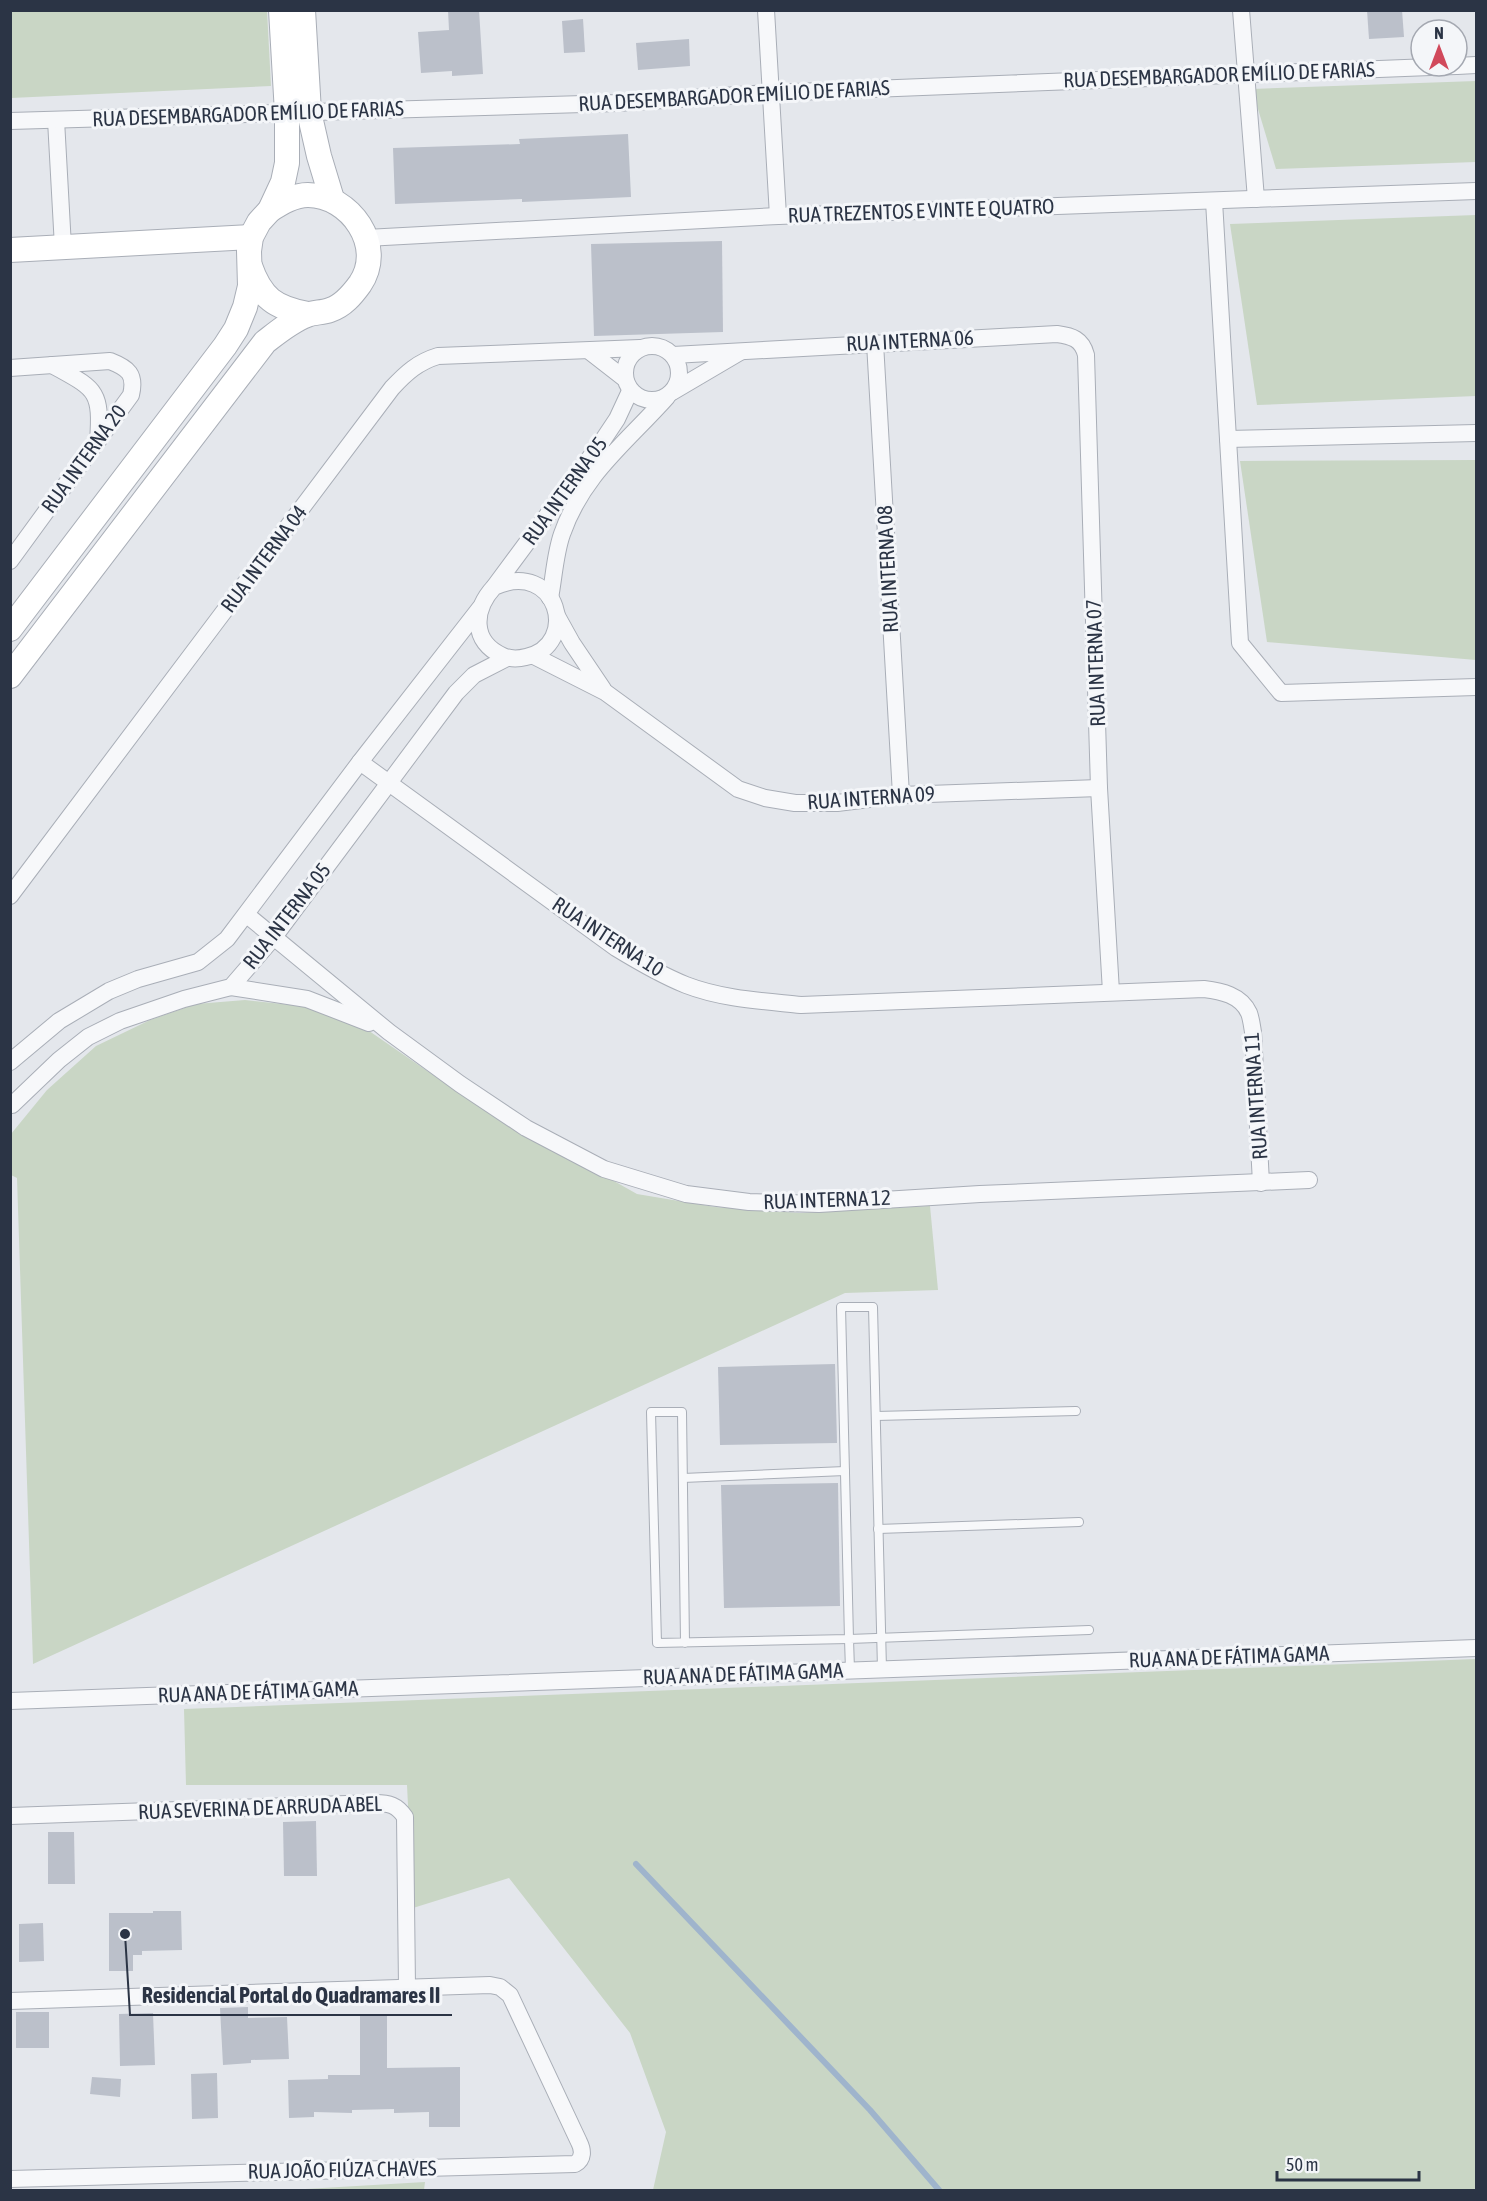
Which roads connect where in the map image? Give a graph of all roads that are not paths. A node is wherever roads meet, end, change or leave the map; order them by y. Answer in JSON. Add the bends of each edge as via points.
{"nodes":[{"id":1,"x":281,"y":10,"type":"edge"},
{"id":2,"x":303,"y":10,"type":"edge"},
{"id":3,"x":766,"y":10,"type":"edge"},
{"id":4,"x":1241,"y":10,"type":"edge"},
{"id":5,"x":1409,"y":68,"type":"edge"},
{"id":6,"x":1245,"y":73,"type":"junction"},
{"id":7,"x":770,"y":93,"type":"junction"},
{"id":8,"x":298,"y":113,"type":"junction"},
{"id":9,"x":57,"y":120,"type":"junction"},
{"id":10,"x":10,"y":121,"type":"edge"},
{"id":11,"x":1476,"y":191,"type":"edge"},
{"id":12,"x":332,"y":199,"type":"junction"},
{"id":13,"x":1256,"y":199,"type":"junction"},
{"id":14,"x":1214,"y":201,"type":"junction"},
{"id":15,"x":270,"y":210,"type":"junction"},
{"id":16,"x":778,"y":216,"type":"junction"},
{"id":17,"x":251,"y":237,"type":"junction"},
{"id":18,"x":366,"y":238,"type":"junction"},
{"id":19,"x":63,"y":247,"type":"junction"},
{"id":20,"x":10,"y":250,"type":"edge"},
{"id":21,"x":249,"y":264,"type":"junction"},
{"id":22,"x":308,"y":314,"type":"junction"},
{"id":23,"x":1075,"y":338,"type":"joint"},
{"id":24,"x":875,"y":343,"type":"junction"},
{"id":25,"x":640,"y":348,"type":"junction"},
{"id":26,"x":589,"y":351,"type":"junction"},
{"id":27,"x":744,"y":351,"type":"junction"},
{"id":28,"x":673,"y":355,"type":"junction"},
{"id":29,"x":51,"y":365,"type":"junction"},
{"id":30,"x":10,"y":368,"type":"edge"},
{"id":31,"x":627,"y":385,"type":"junction"},
{"id":32,"x":669,"y":394,"type":"junction"},
{"id":33,"x":1476,"y":433,"type":"edge"},
{"id":34,"x":1228,"y":439,"type":"junction"},
{"id":35,"x":98,"y":441,"type":"junction"},
{"id":36,"x":10,"y":561,"type":"edge"},
{"id":37,"x":494,"y":587,"type":"junction"},
{"id":38,"x":550,"y":598,"type":"junction"},
{"id":39,"x":480,"y":608,"type":"junction"},
{"id":40,"x":557,"y":616,"type":"junction"},
{"id":41,"x":10,"y":629,"type":"edge"},
{"id":42,"x":534,"y":656,"type":"junction"},
{"id":43,"x":507,"y":657,"type":"junction"},
{"id":44,"x":10,"y":676,"type":"edge"},
{"id":45,"x":1476,"y":687,"type":"edge"},
{"id":46,"x":605,"y":692,"type":"junction"},
{"id":47,"x":360,"y":762,"type":"junction"},
{"id":48,"x":388,"y":782,"type":"junction"},
{"id":49,"x":1099,"y":788,"type":"junction"},
{"id":50,"x":901,"y":795,"type":"junction"},
{"id":51,"x":10,"y":896,"type":"edge"},
{"id":52,"x":247,"y":915,"type":"junction"},
{"id":53,"x":274,"y":938,"type":"junction"},
{"id":54,"x":231,"y":987,"type":"junction"},
{"id":55,"x":1111,"y":992,"type":"junction"},
{"id":56,"x":389,"y":1032,"type":"junction"},
{"id":57,"x":10,"y":1062,"type":"edge"},
{"id":58,"x":11,"y":1106,"type":"edge"},
{"id":59,"x":1309,"y":1180,"type":"dead end"},
{"id":60,"x":1261,"y":1183,"type":"junction"},
{"id":61,"x":1076,"y":1411,"type":"dead end"},
{"id":62,"x":876,"y":1416,"type":"junction"},
{"id":63,"x":845,"y":1471,"type":"junction"},
{"id":64,"x":683,"y":1478,"type":"junction"},
{"id":65,"x":1079,"y":1522,"type":"dead end"},
{"id":66,"x":878,"y":1529,"type":"junction"},
{"id":67,"x":1089,"y":1630,"type":"dead end"},
{"id":68,"x":881,"y":1638,"type":"junction"},
{"id":69,"x":849,"y":1639,"type":"junction"},
{"id":70,"x":685,"y":1643,"type":"junction"},
{"id":71,"x":1476,"y":1648,"type":"edge"},
{"id":72,"x":882,"y":1669,"type":"junction"},
{"id":73,"x":850,"y":1670,"type":"junction"},
{"id":74,"x":10,"y":1701,"type":"edge"},
{"id":75,"x":10,"y":1816,"type":"edge"},
{"id":76,"x":407,"y":1987,"type":"junction"},
{"id":77,"x":10,"y":2001,"type":"edge"},
{"id":78,"x":10,"y":2179,"type":"edge"}],
"edges":[{"from":1,"to":8,"type":"main road"},
{"from":2,"to":8,"type":"main road"},
{"from":3,"to":7,"type":"street"},
{"from":4,"to":6,"type":"street"},
{"from":5,"to":6,"type":"street","name":"RUA DESEMBARGADOR EMÍLIO DE FARIAS"},
{"from":6,"to":7,"type":"street","name":"RUA DESEMBARGADOR EMÍLIO DE FARIAS"},
{"from":6,"to":13,"type":"street"},
{"from":7,"to":8,"type":"street","name":"RUA DESEMBARGADOR EMÍLIO DE FARIAS","via":[[617,103]]},
{"from":7,"to":16,"type":"street"},
{"from":8,"to":9,"type":"street","name":"RUA DESEMBARGADOR EMÍLIO DE FARIAS"},
{"from":8,"to":12,"type":"main road","via":[[319,156]]},
{"from":8,"to":15,"type":"main road","via":[[283,182]]},
{"from":9,"to":10,"type":"street","name":"RUA DESEMBARGADOR EMÍLIO DE FARIAS"},
{"from":9,"to":19,"type":"street"},
{"from":11,"to":13,"type":"street","name":"RUA TREZENTOS E VINTE E QUATRO"},
{"from":12,"to":15,"type":"main road","via":[[308,195],[288,199]]},
{"from":12,"to":18,"type":"main road","via":[[358,221]]},
{"from":13,"to":14,"type":"street","name":"RUA TREZENTOS E VINTE E QUATRO"},
{"from":14,"to":16,"type":"street","name":"RUA TREZENTOS E VINTE E QUATRO"},
{"from":14,"to":34,"type":"street"},
{"from":15,"to":17,"type":"main road"},
{"from":16,"to":18,"type":"street","name":"RUA TREZENTOS E VINTE E QUATRO"},
{"from":17,"to":19,"type":"main road"},
{"from":17,"to":21,"type":"main road"},
{"from":18,"to":22,"type":"main road","via":[[368,260],[362,281],[349,299],[330,310]]},
{"from":19,"to":20,"type":"main road"},
{"from":21,"to":22,"type":"main road","via":[[256,284],[270,300],[288,310]]},
{"from":21,"to":41,"type":"main road","via":[[250,286],[245,306],[225,346]]},
{"from":22,"to":44,"type":"main road","via":[[265,342]]},
{"from":23,"to":24,"type":"street","name":"RUA INTERNA 06","via":[[1057,334]]},
{"from":23,"to":49,"type":"street","name":"RUA INTERNA 07","via":[[1084,346],[1086,355]]},
{"from":24,"to":27,"type":"street","name":"RUA INTERNA 06"},
{"from":24,"to":50,"type":"street","name":"RUA INTERNA 08"},
{"from":25,"to":26,"type":"street","name":"RUA INTERNA 04"},
{"from":25,"to":28,"type":"street","via":[[653,345]]},
{"from":25,"to":31,"type":"street","via":[[630,355],[625,367]]},
{"from":26,"to":31,"type":"street"},
{"from":26,"to":51,"type":"street","name":"RUA INTERNA 04","via":[[438,356],[408,371]]},
{"from":27,"to":28,"type":"street","name":"RUA INTERNA 06"},
{"from":27,"to":32,"type":"street","name":"RUA INTERNA 06"},
{"from":28,"to":32,"type":"street","via":[[679,366],[679,378]]},
{"from":29,"to":30,"type":"street"},
{"from":29,"to":35,"type":"street","via":[[95,394],[100,411]]},
{"from":29,"to":35,"type":"street","name":"RUA INTERNA 20","via":[[110,361],[130,374],[131,395]]},
{"from":31,"to":32,"type":"street","via":[[641,399],[654,401]]},
{"from":31,"to":37,"type":"street","name":"RUA INTERNA 05","via":[[617,419]]},
{"from":32,"to":38,"type":"street","name":"RUA INTERNA 05","via":[[595,471],[572,509],[561,537]]},
{"from":33,"to":34,"type":"street"},
{"from":34,"to":45,"type":"street","via":[[1240,643],[1281,693]]},
{"from":35,"to":36,"type":"street","name":"RUA INTERNA 20"},
{"from":37,"to":38,"type":"street","via":[[525,581]]},
{"from":37,"to":39,"type":"street"},
{"from":38,"to":40,"type":"street"},
{"from":39,"to":43,"type":"street","via":[[480,633],[486,644]]},
{"from":39,"to":47,"type":"street","name":"RUA INTERNA 05"},
{"from":40,"to":42,"type":"street","via":[[552,638]]},
{"from":40,"to":46,"type":"street","name":"RUA INTERNA 09"},
{"from":42,"to":43,"type":"street"},
{"from":42,"to":46,"type":"street","name":"RUA INTERNA 09"},
{"from":43,"to":48,"type":"street","name":"RUA INTERNA 05","via":[[480,671],[456,693]]},
{"from":46,"to":50,"type":"street","name":"RUA INTERNA 09","via":[[738,789],[795,803],[837,803]]},
{"from":47,"to":48,"type":"street","name":"RUA INTERNA 10"},
{"from":47,"to":52,"type":"street","name":"RUA INTERNA 05"},
{"from":48,"to":53,"type":"street","name":"RUA INTERNA 05"},
{"from":48,"to":55,"type":"street","name":"RUA INTERNA 10","via":[[616,948],[688,986],[757,1001],[801,1005]]},
{"from":49,"to":50,"type":"street","name":"RUA INTERNA 09"},
{"from":49,"to":55,"type":"street","name":"RUA INTERNA 07"},
{"from":52,"to":53,"type":"street","name":"RUA INTERNA 12"},
{"from":52,"to":57,"type":"street","name":"RUA INTERNA 05","via":[[227,939],[198,962],[109,991],[59,1021]]},
{"from":53,"to":54,"type":"street","name":"RUA INTERNA 05"},
{"from":53,"to":56,"type":"street","name":"RUA INTERNA 12"},
{"from":54,"to":56,"type":"street","name":"RUA INTERNA 12","via":[[307,999]]},
{"from":54,"to":58,"type":"street","name":"RUA INTERNA 05","via":[[120,1021],[88,1037]]},
{"from":55,"to":60,"type":"street","name":"RUA INTERNA 11","via":[[1221,991],[1249,1012]]},
{"from":56,"to":60,"type":"street","name":"RUA INTERNA 12","via":[[526,1128],[604,1169],[686,1194],[749,1202],[819,1204]]},
{"from":59,"to":60,"type":"street","name":"RUA INTERNA 12"},
{"from":61,"to":62,"type":"lane"},
{"from":62,"to":63,"type":"lane","via":[[873,1307],[842,1307]]},
{"from":62,"to":66,"type":"lane"},
{"from":63,"to":64,"type":"lane"},
{"from":63,"to":69,"type":"lane"},
{"from":64,"to":70,"type":"lane"},
{"from":64,"to":70,"type":"lane","via":[[682,1412],[651,1412],[657,1643]]},
{"from":65,"to":66,"type":"lane"},
{"from":66,"to":68,"type":"lane"},
{"from":67,"to":68,"type":"lane"},
{"from":68,"to":69,"type":"lane"},
{"from":68,"to":72,"type":"lane"},
{"from":69,"to":70,"type":"lane"},
{"from":69,"to":73,"type":"lane"},
{"from":71,"to":72,"type":"street","name":"RUA ANA DE FÁTIMA GAMA"},
{"from":72,"to":73,"type":"street","name":"RUA ANA DE FÁTIMA GAMA"},
{"from":73,"to":74,"type":"street","name":"RUA ANA DE FÁTIMA GAMA"},
{"from":75,"to":76,"type":"street","name":"RUA SEVERINA DE ARRUDA ABEL","via":[[394,1805],[405,1817]]},
{"from":76,"to":77,"type":"street"},
{"from":76,"to":78,"type":"street","name":"RUA JOÃO FIÚZA CHAVES","via":[[490,1985],[506,1991],[582,2147],[582,2158],[575,2164]]}]}
